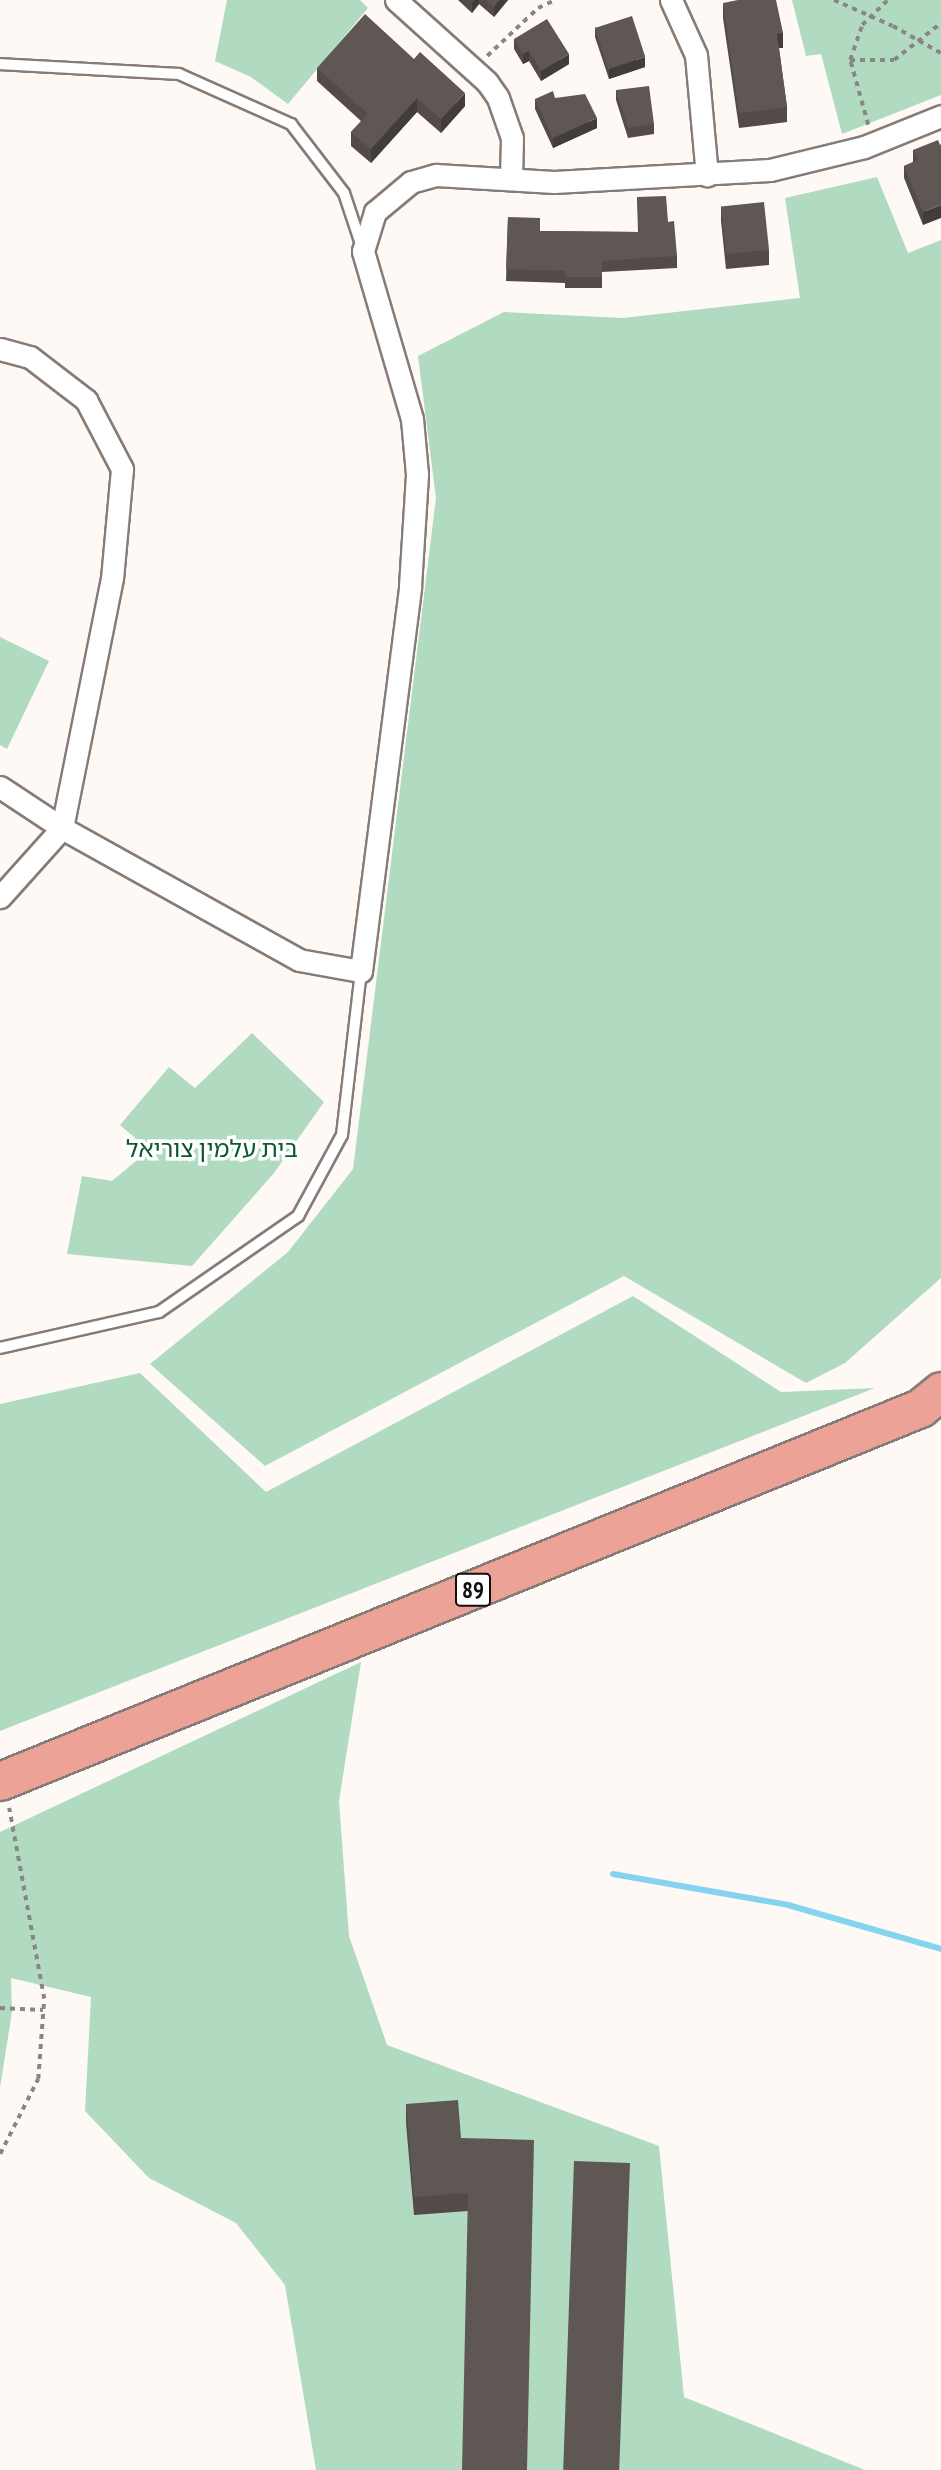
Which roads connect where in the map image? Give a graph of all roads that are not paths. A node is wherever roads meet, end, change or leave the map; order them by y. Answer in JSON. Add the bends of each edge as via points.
{"nodes":[{"id":1,"x":396,"y":0,"type":"edge"},
{"id":2,"x":671,"y":0,"type":"edge"},
{"id":3,"x":0,"y":64,"type":"edge"},
{"id":4,"x":941,"y":116,"type":"edge"},
{"id":5,"x":707,"y":175,"type":"junction"},
{"id":6,"x":511,"y":178,"type":"junction"},
{"id":7,"x":363,"y":251,"type":"junction"},
{"id":8,"x":0,"y":349,"type":"edge"},
{"id":9,"x":0,"y":787,"type":"edge"},
{"id":10,"x":62,"y":828,"type":"junction"},
{"id":11,"x":0,"y":897,"type":"edge"},
{"id":12,"x":361,"y":971,"type":"junction"},
{"id":13,"x":0,"y":1348,"type":"edge"},
{"id":14,"x":941,"y":1391,"type":"edge"},
{"id":15,"x":2,"y":1780,"type":"edge"}],
"edges":[{"from":1,"to":6,"type":"street","via":[[487,82],[508,116],[514,150]]},
{"from":2,"to":5,"type":"street","via":[[696,55]]},
{"from":3,"to":7,"type":"lane","via":[[178,74],[291,124],[344,193]]},
{"from":4,"to":5,"type":"street","via":[[875,143],[770,170]]},
{"from":5,"to":6,"type":"street","via":[[554,182]]},
{"from":6,"to":7,"type":"street","via":[[463,173],[411,183],[375,212]]},
{"from":7,"to":12,"type":"street","via":[[412,419],[417,474],[410,586]]},
{"from":8,"to":10,"type":"street","via":[[30,357],[86,400],[122,469],[112,578]]},
{"from":9,"to":10,"type":"street"},
{"from":10,"to":11,"type":"street"},
{"from":10,"to":12,"type":"street","via":[[299,960]]},
{"from":12,"to":13,"type":"lane","via":[[342,1135],[298,1216],[159,1312]]},
{"from":14,"to":15,"type":"highway","number":"89","via":[[920,1408]]}]}
